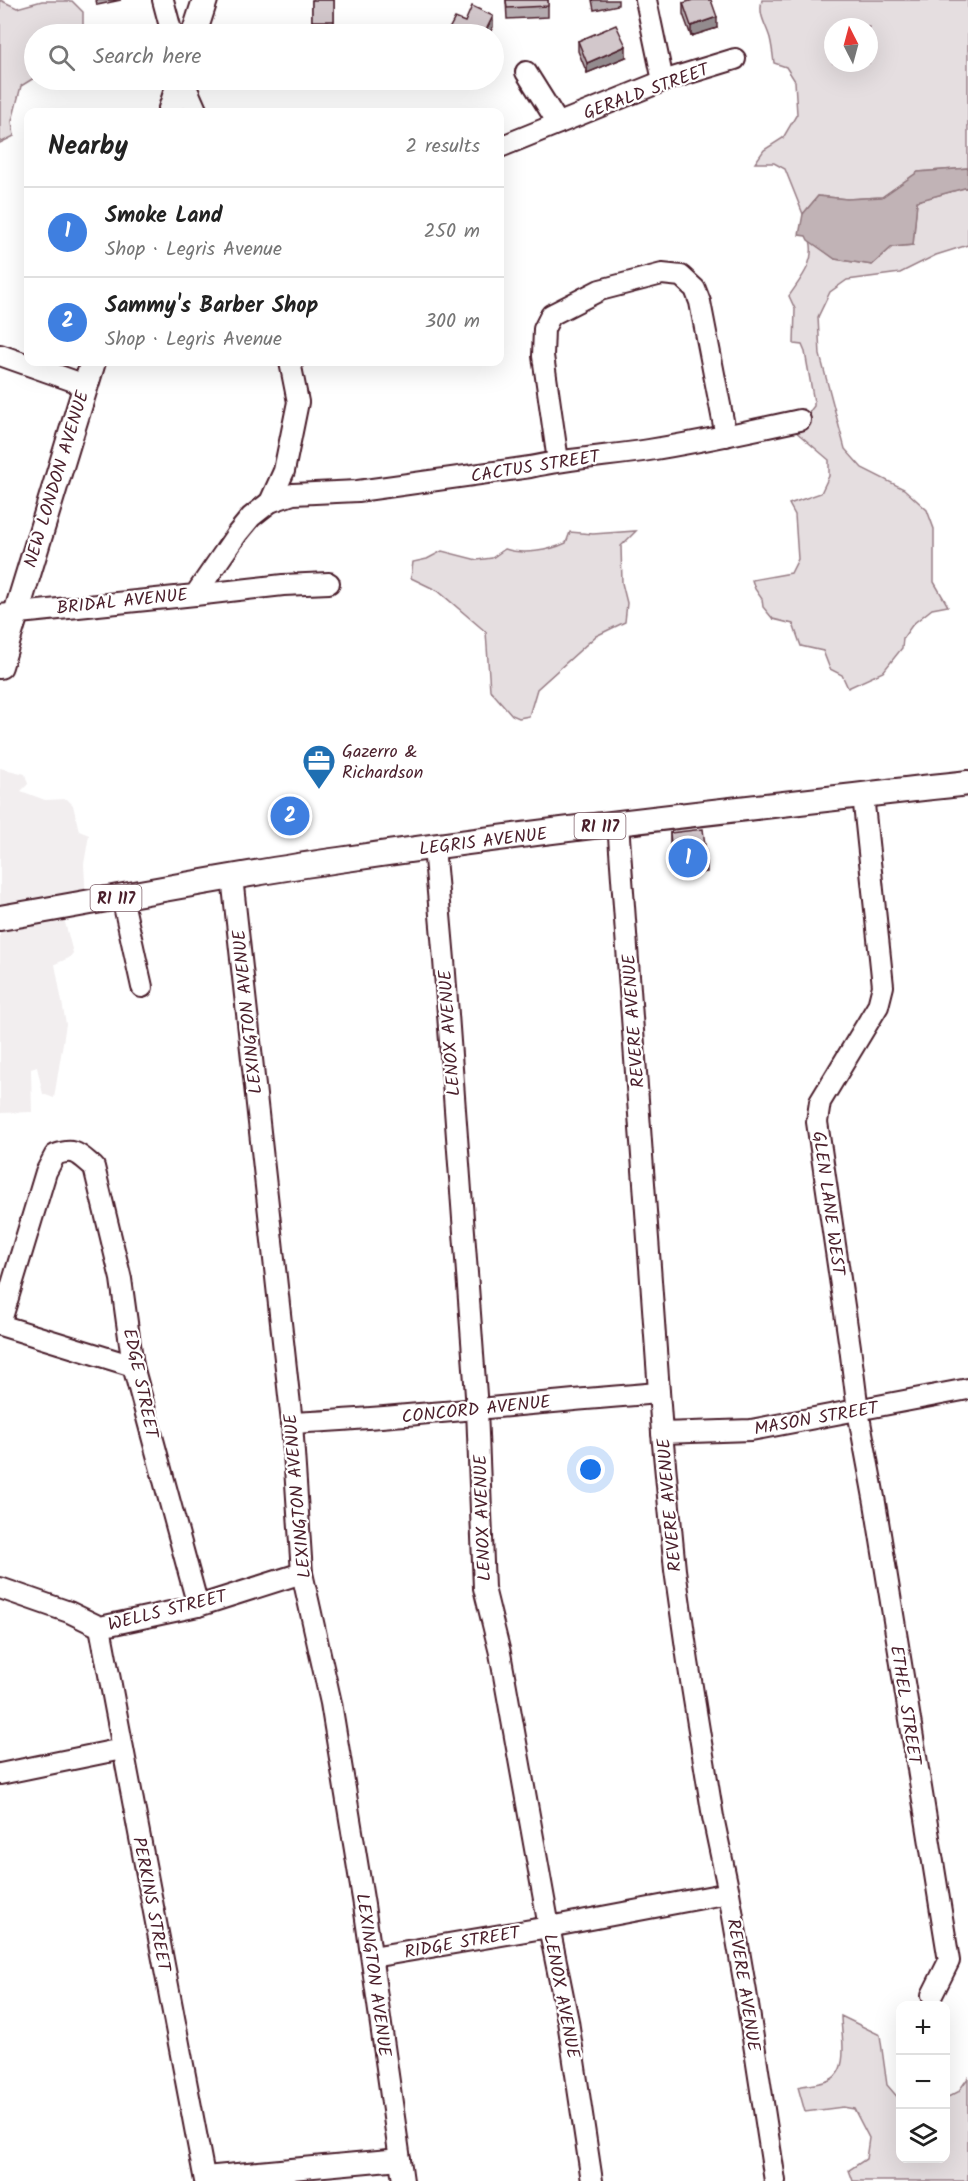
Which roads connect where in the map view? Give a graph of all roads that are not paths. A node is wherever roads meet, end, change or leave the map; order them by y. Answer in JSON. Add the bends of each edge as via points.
{"nodes":[{"id":1,"x":163,"y":0,"type":"edge"},
{"id":2,"x":205,"y":0,"type":"edge"},
{"id":3,"x":646,"y":0,"type":"edge"},
{"id":4,"x":169,"y":24,"type":"edge"},
{"id":5,"x":197,"y":24,"type":"edge"},
{"id":6,"x":735,"y":59,"type":"dead end"},
{"id":7,"x":526,"y":72,"type":"dead end"},
{"id":8,"x":663,"y":81,"type":"junction"},
{"id":9,"x":178,"y":90,"type":"edge"},
{"id":10,"x":187,"y":90,"type":"edge"},
{"id":11,"x":172,"y":108,"type":"edge"},
{"id":12,"x":195,"y":108,"type":"edge"},
{"id":13,"x":558,"y":123,"type":"junction"},
{"id":14,"x":504,"y":145,"type":"edge"},
{"id":15,"x":0,"y":355,"type":"edge"},
{"id":16,"x":24,"y":363,"type":"edge"},
{"id":17,"x":31,"y":366,"type":"edge"},
{"id":18,"x":92,"y":366,"type":"edge"},
{"id":19,"x":291,"y":366,"type":"edge"},
{"id":20,"x":85,"y":385,"type":"junction"},
{"id":21,"x":800,"y":420,"type":"dead end"},
{"id":22,"x":726,"y":436,"type":"junction"},
{"id":23,"x":558,"y":461,"type":"junction"},
{"id":24,"x":270,"y":502,"type":"junction"},
{"id":25,"x":329,"y":583,"type":"dead end"},
{"id":26,"x":195,"y":595,"type":"junction"},
{"id":27,"x":8,"y":613,"type":"edge"},
{"id":28,"x":0,"y":666,"type":"edge"},
{"id":29,"x":968,"y":783,"type":"edge"},
{"id":30,"x":863,"y":795,"type":"junction"},
{"id":31,"x":618,"y":823,"type":"junction"},
{"id":32,"x":434,"y":847,"type":"junction"},
{"id":33,"x":232,"y":877,"type":"junction"},
{"id":34,"x":122,"y":897,"type":"junction"},
{"id":35,"x":0,"y":918,"type":"edge"},
{"id":36,"x":142,"y":987,"type":"dead end"},
{"id":37,"x":0,"y":1324,"type":"edge"},
{"id":38,"x":133,"y":1366,"type":"junction"},
{"id":39,"x":968,"y":1389,"type":"edge"},
{"id":40,"x":659,"y":1393,"type":"junction"},
{"id":41,"x":477,"y":1409,"type":"junction"},
{"id":42,"x":858,"y":1411,"type":"junction"},
{"id":43,"x":292,"y":1423,"type":"junction"},
{"id":44,"x":662,"y":1433,"type":"junction"},
{"id":45,"x":302,"y":1573,"type":"junction"},
{"id":46,"x":0,"y":1588,"type":"edge"},
{"id":47,"x":198,"y":1606,"type":"junction"},
{"id":48,"x":100,"y":1627,"type":"junction"},
{"id":49,"x":122,"y":1749,"type":"junction"},
{"id":50,"x":0,"y":1774,"type":"edge"},
{"id":51,"x":729,"y":1893,"type":"junction"},
{"id":52,"x":549,"y":1927,"type":"junction"},
{"id":53,"x":372,"y":1957,"type":"junction"},
{"id":54,"x":932,"y":1995,"type":"dead end"},
{"id":55,"x":400,"y":2159,"type":"junction"},
{"id":56,"x":205,"y":2179,"type":"edge"},
{"id":57,"x":403,"y":2181,"type":"edge"},
{"id":58,"x":592,"y":2181,"type":"edge"},
{"id":59,"x":774,"y":2181,"type":"edge"}],
"edges":[{"from":1,"to":4,"type":"street"},
{"from":2,"to":5,"type":"main road"},
{"from":3,"to":8,"type":"street"},
{"from":6,"to":8,"type":"street","name":"GERALD STREET"},
{"from":7,"to":13,"type":"street"},
{"from":8,"to":13,"type":"street","name":"GERALD STREET"},
{"from":9,"to":11,"type":"main road"},
{"from":10,"to":12,"type":"street"},
{"from":13,"to":14,"type":"street","name":"GERALD STREET"},
{"from":15,"to":16,"type":"street"},
{"from":17,"to":20,"type":"street"},
{"from":18,"to":20,"type":"main road","name":"NEW LONDON AVENUE"},
{"from":19,"to":24,"type":"street","name":"BRIDAL AVENUE","via":[[298,402],[284,471]]},
{"from":20,"to":27,"type":"main road","name":"NEW LONDON AVENUE"},
{"from":21,"to":22,"type":"street","name":"CACTUS STREET"},
{"from":22,"to":23,"type":"street","name":"CACTUS STREET"},
{"from":22,"to":23,"type":"street","via":[[700,302],[681,276],[662,274],[600,290],[550,315],[544,329],[543,356]]},
{"from":23,"to":24,"type":"street","name":"CACTUS STREET","via":[[358,491],[293,494]]},
{"from":24,"to":26,"type":"street","name":"BRIDAL AVENUE","via":[[237,534]]},
{"from":25,"to":26,"type":"street"},
{"from":26,"to":27,"type":"street","name":"BRIDAL AVENUE"},
{"from":27,"to":28,"type":"main road","name":"NEW LONDON AVENUE"},
{"from":29,"to":30,"type":"main road","name":"LEGRIS AVENUE","number":"RI 117"},
{"from":30,"to":31,"type":"main road","name":"LEGRIS AVENUE","number":"RI 117"},
{"from":30,"to":42,"type":"street","name":"GLEN LANE WEST","via":[[883,986],[878,1006],[820,1102],[817,1122]]},
{"from":31,"to":32,"type":"main road","name":"LEGRIS AVENUE","number":"RI 117"},
{"from":31,"to":40,"type":"street","name":"REVERE AVENUE"},
{"from":32,"to":33,"type":"main road","name":"LEGRIS AVENUE","number":"RI 117"},
{"from":32,"to":41,"type":"street","name":"LENOX AVENUE"},
{"from":33,"to":34,"type":"main road","name":"LEGRIS AVENUE","number":"RI 117"},
{"from":33,"to":43,"type":"street","name":"LEXINGTON AVENUE"},
{"from":34,"to":35,"type":"main road","name":"LEGRIS AVENUE","number":"RI 117"},
{"from":34,"to":36,"type":"street"},
{"from":37,"to":38,"type":"street"},
{"from":37,"to":38,"type":"street","name":"EDGE STREET","via":[[46,1172],[55,1155],[66,1151],[82,1155],[94,1167],[121,1279]]},
{"from":38,"to":47,"type":"street","name":"EDGE STREET"},
{"from":39,"to":42,"type":"street","name":"MASON STREET"},
{"from":40,"to":41,"type":"street","name":"CONCORD AVENUE"},
{"from":40,"to":44,"type":"street","name":"REVERE AVENUE"},
{"from":41,"to":43,"type":"street","name":"CONCORD AVENUE"},
{"from":41,"to":52,"type":"street","name":"LENOX AVENUE","via":[[484,1588],[517,1740]]},
{"from":42,"to":44,"type":"street","name":"MASON STREET","via":[[751,1430]]},
{"from":42,"to":54,"type":"street","name":"ETHEL STREET","via":[[950,1961]]},
{"from":43,"to":45,"type":"street","name":"LEXINGTON AVENUE"},
{"from":44,"to":51,"type":"street","name":"REVERE AVENUE","via":[[688,1662]]},
{"from":45,"to":47,"type":"street","name":"WELLS STREET"},
{"from":45,"to":53,"type":"street","name":"LEXINGTON AVENUE","via":[[331,1703]]},
{"from":46,"to":48,"type":"street","name":"WELLS STREET"},
{"from":47,"to":48,"type":"street","name":"WELLS STREET"},
{"from":48,"to":49,"type":"street","name":"PERKINS STREET"},
{"from":49,"to":50,"type":"street"},
{"from":49,"to":56,"type":"street","name":"PERKINS STREET"},
{"from":51,"to":52,"type":"street","name":"RIDGE STREET"},
{"from":51,"to":59,"type":"street","name":"REVERE AVENUE"},
{"from":52,"to":53,"type":"street","name":"RIDGE STREET"},
{"from":52,"to":58,"type":"street","name":"LENOX AVENUE","via":[[568,2020]]},
{"from":53,"to":55,"type":"street","name":"LEXINGTON AVENUE"},
{"from":55,"to":56,"type":"street"},
{"from":55,"to":57,"type":"street","name":"LEXINGTON AVENUE"}]}
